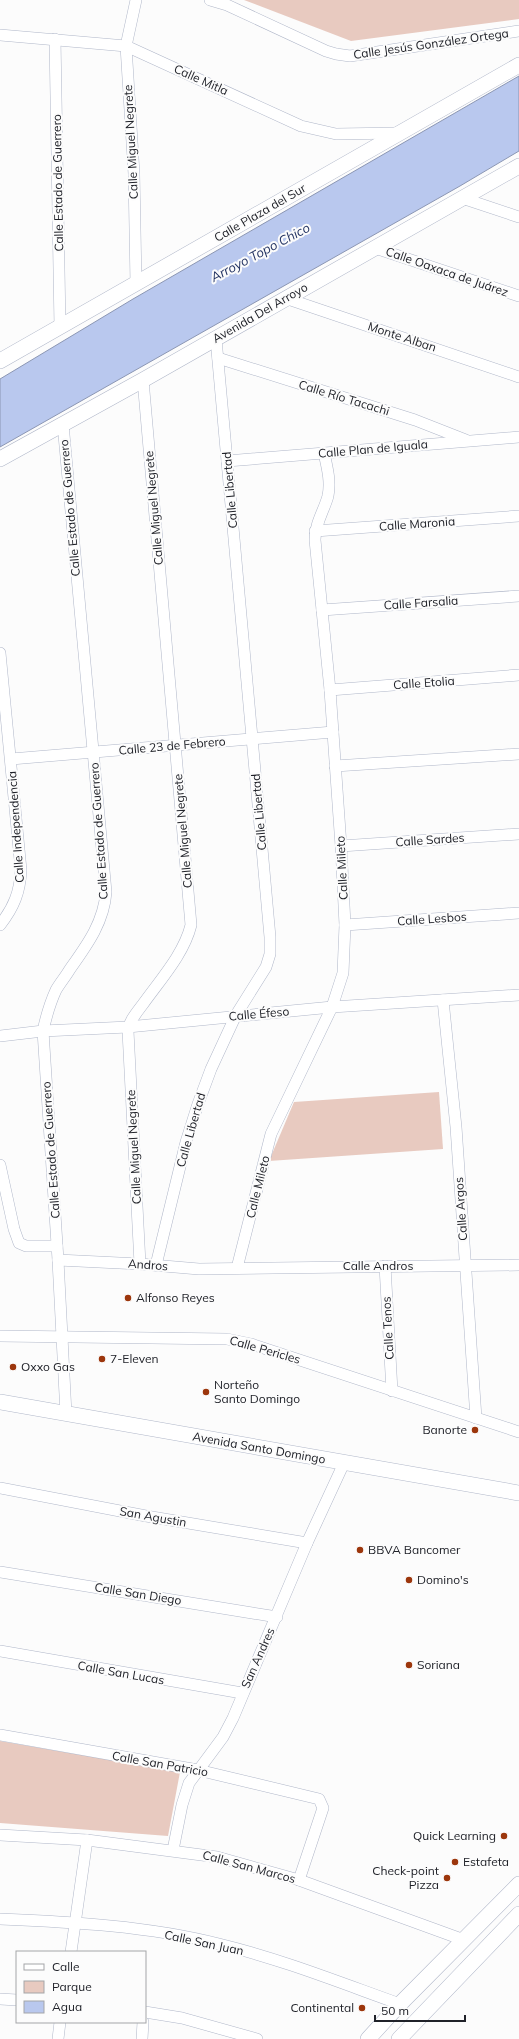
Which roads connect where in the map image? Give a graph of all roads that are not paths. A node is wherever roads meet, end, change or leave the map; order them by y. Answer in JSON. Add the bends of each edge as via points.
{"nodes":[{"id":1,"x":136,"y":0,"type":"edge"},
{"id":2,"x":210,"y":0,"type":"edge"},
{"id":3,"x":228,"y":3,"type":"edge"},
{"id":4,"x":519,"y":31,"type":"edge"},
{"id":5,"x":0,"y":35,"type":"edge"},
{"id":6,"x":55,"y":39,"type":"junction"},
{"id":7,"x":126,"y":46,"type":"junction"},
{"id":8,"x":519,"y":65,"type":"edge"},
{"id":9,"x":399,"y":133,"type":"junction"},
{"id":10,"x":519,"y":166,"type":"edge"},
{"id":11,"x":462,"y":198,"type":"junction"},
{"id":12,"x":519,"y":217,"type":"edge"},
{"id":13,"x":375,"y":248,"type":"junction"},
{"id":14,"x":136,"y":284,"type":"junction"},
{"id":15,"x":519,"y":296,"type":"edge"},
{"id":16,"x":285,"y":298,"type":"junction"},
{"id":17,"x":60,"y":327,"type":"junction"},
{"id":18,"x":216,"y":339,"type":"junction"},
{"id":19,"x":218,"y":358,"type":"junction"},
{"id":20,"x":0,"y":361,"type":"edge"},
{"id":21,"x":519,"y":377,"type":"edge"},
{"id":22,"x":143,"y":380,"type":"junction"},
{"id":23,"x":63,"y":424,"type":"junction"},
{"id":24,"x":519,"y":437,"type":"edge"},
{"id":25,"x":468,"y":441,"type":"junction"},
{"id":26,"x":324,"y":453,"type":"junction"},
{"id":27,"x":0,"y":459,"type":"edge"},
{"id":28,"x":227,"y":461,"type":"junction"},
{"id":29,"x":519,"y":516,"type":"edge"},
{"id":30,"x":315,"y":531,"type":"junction"},
{"id":31,"x":519,"y":596,"type":"edge"},
{"id":32,"x":322,"y":610,"type":"junction"},
{"id":33,"x":0,"y":653,"type":"edge"},
{"id":34,"x":519,"y":675,"type":"edge"},
{"id":35,"x":330,"y":690,"type":"junction"},
{"id":36,"x":333,"y":732,"type":"junction"},
{"id":37,"x":253,"y":739,"type":"junction"},
{"id":38,"x":175,"y":747,"type":"junction"},
{"id":39,"x":93,"y":753,"type":"junction"},
{"id":40,"x":519,"y":754,"type":"edge"},
{"id":41,"x":11,"y":759,"type":"junction"},
{"id":42,"x":335,"y":766,"type":"junction"},
{"id":43,"x":519,"y":834,"type":"edge"},
{"id":44,"x":341,"y":846,"type":"junction"},
{"id":45,"x":519,"y":913,"type":"edge"},
{"id":46,"x":0,"y":925,"type":"edge"},
{"id":47,"x":345,"y":925,"type":"junction"},
{"id":48,"x":519,"y":995,"type":"edge"},
{"id":49,"x":443,"y":1000,"type":"junction"},
{"id":50,"x":332,"y":1007,"type":"junction"},
{"id":51,"x":236,"y":1015,"type":"junction"},
{"id":52,"x":128,"y":1027,"type":"junction"},
{"id":53,"x":43,"y":1031,"type":"junction"},
{"id":54,"x":0,"y":1036,"type":"edge"},
{"id":55,"x":0,"y":1165,"type":"edge"},
{"id":56,"x":57,"y":1246,"type":"junction"},
{"id":57,"x":58,"y":1260,"type":"junction"},
{"id":58,"x":140,"y":1264,"type":"junction"},
{"id":59,"x":156,"y":1265,"type":"junction"},
{"id":60,"x":519,"y":1265,"type":"edge"},
{"id":61,"x":385,"y":1266,"type":"junction"},
{"id":62,"x":464,"y":1266,"type":"junction"},
{"id":63,"x":237,"y":1268,"type":"junction"},
{"id":64,"x":0,"y":1336,"type":"edge"},
{"id":65,"x":61,"y":1338,"type":"junction"},
{"id":66,"x":392,"y":1391,"type":"junction"},
{"id":67,"x":0,"y":1402,"type":"edge"},
{"id":68,"x":66,"y":1414,"type":"junction"},
{"id":69,"x":476,"y":1418,"type":"junction"},
{"id":70,"x":519,"y":1432,"type":"edge"},
{"id":71,"x":344,"y":1464,"type":"junction"},
{"id":72,"x":0,"y":1488,"type":"edge"},
{"id":73,"x":519,"y":1493,"type":"edge"},
{"id":74,"x":307,"y":1543,"type":"junction"},
{"id":75,"x":0,"y":1572,"type":"edge"},
{"id":76,"x":277,"y":1617,"type":"junction"},
{"id":77,"x":0,"y":1651,"type":"edge"},
{"id":78,"x":242,"y":1694,"type":"junction"},
{"id":79,"x":0,"y":1735,"type":"edge"},
{"id":80,"x":198,"y":1770,"type":"junction"},
{"id":81,"x":0,"y":1835,"type":"edge"},
{"id":82,"x":87,"y":1840,"type":"junction"},
{"id":83,"x":173,"y":1850,"type":"junction"},
{"id":84,"x":299,"y":1880,"type":"junction"},
{"id":85,"x":519,"y":1884,"type":"edge"},
{"id":86,"x":519,"y":1914,"type":"edge"},
{"id":87,"x":0,"y":1918,"type":"edge"},
{"id":88,"x":76,"y":1922,"type":"junction"},
{"id":89,"x":464,"y":1940,"type":"junction"},
{"id":90,"x":71,"y":1951,"type":"edge"},
{"id":91,"x":0,"y":1999,"type":"edge"},
{"id":92,"x":16,"y":2000,"type":"edge"},
{"id":93,"x":400,"y":2004,"type":"junction"},
{"id":94,"x":146,"y":2012,"type":"edge"},
{"id":95,"x":60,"y":2023,"type":"edge"},
{"id":96,"x":143,"y":2023,"type":"edge"},
{"id":97,"x":58,"y":2039,"type":"edge"},
{"id":98,"x":142,"y":2039,"type":"edge"},
{"id":99,"x":257,"y":2039,"type":"edge"},
{"id":100,"x":368,"y":2039,"type":"edge"},
{"id":101,"x":399,"y":2039,"type":"edge"}],
"edges":[{"from":1,"to":7,"type":"street","name":"Calle Miguel Negrete"},
{"from":2,"to":3,"type":"street","name":"Calle Jesús González Ortega"},
{"from":3,"to":4,"type":"street","name":"Calle Jesús González Ortega","via":[[326,51],[343,55],[388,51]]},
{"from":5,"to":6,"type":"street","name":"Calle Mitla"},
{"from":6,"to":7,"type":"street","name":"Calle Mitla"},
{"from":6,"to":17,"type":"street","name":"Calle Estado de Guerrero"},
{"from":7,"to":9,"type":"street","name":"Calle Mitla","via":[[301,126],[336,134]]},
{"from":7,"to":14,"type":"street","name":"Calle Miguel Negrete","via":[[134,174]]},
{"from":8,"to":9,"type":"street","name":"Calle Plaza del Sur"},
{"from":9,"to":14,"type":"street","name":"Calle Plaza del Sur"},
{"from":10,"to":11,"type":"street","name":"Avenida Del Arroyo"},
{"from":11,"to":12,"type":"street"},
{"from":11,"to":13,"type":"street","name":"Avenida Del Arroyo"},
{"from":13,"to":15,"type":"street","name":"Calle Oaxaca de Juárez"},
{"from":13,"to":16,"type":"street","name":"Avenida Del Arroyo"},
{"from":14,"to":17,"type":"street","name":"Calle Plaza del Sur"},
{"from":16,"to":18,"type":"street","name":"Avenida Del Arroyo"},
{"from":16,"to":21,"type":"street","name":"Monte Alban"},
{"from":17,"to":20,"type":"street","name":"Calle Plaza del Sur"},
{"from":18,"to":19,"type":"street","name":"Calle Libertad"},
{"from":18,"to":22,"type":"street","name":"Avenida Del Arroyo"},
{"from":19,"to":25,"type":"street","name":"Calle Río Tacachi","via":[[415,420]]},
{"from":19,"to":28,"type":"street","name":"Calle Libertad"},
{"from":22,"to":23,"type":"street","name":"Avenida Del Arroyo"},
{"from":22,"to":38,"type":"street","name":"Calle Miguel Negrete"},
{"from":23,"to":27,"type":"street","name":"Avenida Del Arroyo"},
{"from":23,"to":39,"type":"street","name":"Calle Estado de Guerrero"},
{"from":24,"to":25,"type":"street","name":"Calle Plan de Iguala"},
{"from":25,"to":26,"type":"street","name":"Calle Plan de Iguala"},
{"from":26,"to":28,"type":"street","name":"Calle Plan de Iguala"},
{"from":26,"to":30,"type":"street","name":"Calle Mileto","via":[[330,486]]},
{"from":28,"to":37,"type":"street","name":"Calle Libertad"},
{"from":29,"to":30,"type":"street","name":"Calle Maronia"},
{"from":30,"to":32,"type":"street","name":"Calle Mileto"},
{"from":31,"to":32,"type":"street","name":"Calle Farsalia"},
{"from":32,"to":35,"type":"street","name":"Calle Mileto"},
{"from":33,"to":41,"type":"street","name":"Calle Independencia"},
{"from":34,"to":35,"type":"street","name":"Calle Etolia"},
{"from":35,"to":36,"type":"street","name":"Calle Mileto"},
{"from":36,"to":37,"type":"street","name":"Calle 23 de Febrero"},
{"from":36,"to":42,"type":"street","name":"Calle Mileto"},
{"from":37,"to":38,"type":"street","name":"Calle 23 de Febrero"},
{"from":37,"to":51,"type":"street","name":"Calle Libertad","via":[[270,954],[266,967]]},
{"from":38,"to":39,"type":"street","name":"Calle 23 de Febrero"},
{"from":38,"to":52,"type":"street","name":"Calle Miguel Negrete","via":[[191,925],[182,948]]},
{"from":39,"to":41,"type":"street","name":"Calle 23 de Febrero"},
{"from":39,"to":53,"type":"street","name":"Calle Estado de Guerrero","via":[[104,860],[105,904],[93,936],[57,989]]},
{"from":40,"to":42,"type":"street"},
{"from":41,"to":46,"type":"street","name":"Calle Independencia","via":[[21,870],[20,887],[16,900]]},
{"from":42,"to":44,"type":"street","name":"Calle Mileto"},
{"from":43,"to":44,"type":"street","name":"Calle Sardes"},
{"from":44,"to":47,"type":"street","name":"Calle Mileto"},
{"from":45,"to":47,"type":"street","name":"Calle Lesbos"},
{"from":47,"to":50,"type":"street","name":"Calle Mileto","via":[[343,972]]},
{"from":48,"to":49,"type":"street","name":"Calle Éfeso"},
{"from":49,"to":50,"type":"street","name":"Calle Éfeso"},
{"from":49,"to":62,"type":"street","name":"Calle Argos","via":[[456,1127]]},
{"from":50,"to":51,"type":"street","name":"Calle Éfeso"},
{"from":50,"to":63,"type":"street","name":"Calle Mileto","via":[[271,1134]]},
{"from":51,"to":52,"type":"street","name":"Calle Éfeso"},
{"from":51,"to":59,"type":"street","name":"Calle Libertad","via":[[211,1068],[198,1104],[186,1142]]},
{"from":52,"to":53,"type":"street","name":"Calle Éfeso"},
{"from":52,"to":58,"type":"street","name":"Calle Miguel Negrete"},
{"from":53,"to":54,"type":"street","name":"Calle Éfeso"},
{"from":53,"to":56,"type":"street","name":"Calle Estado de Guerrero"},
{"from":55,"to":56,"type":"street","via":[[19,1243],[26,1246]]},
{"from":56,"to":57,"type":"street","name":"Calle Estado de Guerrero"},
{"from":57,"to":58,"type":"street","name":"Andros"},
{"from":57,"to":65,"type":"street","name":"Calle Estado de Guerrero"},
{"from":58,"to":59,"type":"street","name":"Andros"},
{"from":59,"to":63,"type":"street","name":"Andros","via":[[199,1269]]},
{"from":60,"to":62,"type":"street","name":"Calle Andros"},
{"from":61,"to":62,"type":"street","name":"Calle Andros"},
{"from":61,"to":63,"type":"street","name":"Calle Andros"},
{"from":61,"to":66,"type":"street","name":"Calle Tenos"},
{"from":62,"to":69,"type":"street","name":"Calle Argos"},
{"from":64,"to":65,"type":"street","name":"Calle Pericles"},
{"from":65,"to":66,"type":"street","name":"Calle Pericles","via":[[227,1339],[251,1344]]},
{"from":65,"to":68,"type":"street","name":"Calle Estado de Guerrero"},
{"from":66,"to":69,"type":"street","name":"Calle Pericles"},
{"from":67,"to":68,"type":"street","name":"Avenida Santo Domingo"},
{"from":68,"to":71,"type":"street","name":"Avenida Santo Domingo"},
{"from":69,"to":70,"type":"street","name":"Calle Pericles"},
{"from":71,"to":73,"type":"street","name":"Avenida Santo Domingo"},
{"from":71,"to":74,"type":"street","name":"San Andres"},
{"from":72,"to":74,"type":"street","name":"San Agustin"},
{"from":74,"to":76,"type":"street","name":"San Andres"},
{"from":75,"to":76,"type":"street","name":"Calle San Diego"},
{"from":76,"to":78,"type":"street","name":"San Andres"},
{"from":77,"to":78,"type":"street","name":"Calle San Lucas"},
{"from":78,"to":80,"type":"street","name":"San Andres","via":[[223,1737]]},
{"from":79,"to":80,"type":"street","name":"Calle San Patricio"},
{"from":80,"to":83,"type":"street","name":"San Andres","via":[[189,1784],[182,1805]]},
{"from":80,"to":84,"type":"street","name":"Calle San Patricio","via":[[319,1799],[323,1808]]},
{"from":81,"to":82,"type":"street","name":"Calle San Marcos"},
{"from":82,"to":83,"type":"street","name":"Calle San Marcos"},
{"from":82,"to":88,"type":"street"},
{"from":83,"to":84,"type":"street","name":"Calle San Marcos","via":[[216,1857]]},
{"from":84,"to":89,"type":"street","name":"Calle San Marcos"},
{"from":85,"to":89,"type":"street"},
{"from":86,"to":101,"type":"street"},
{"from":87,"to":88,"type":"street","name":"Calle San Juan"},
{"from":88,"to":90,"type":"street"},
{"from":88,"to":93,"type":"street","name":"Calle San Juan","via":[[219,1944]]},
{"from":89,"to":93,"type":"street"},
{"from":91,"to":92,"type":"street"},
{"from":93,"to":100,"type":"street"},
{"from":94,"to":99,"type":"street","via":[[182,2018]]},
{"from":95,"to":97,"type":"street"},
{"from":96,"to":98,"type":"street"}]}
